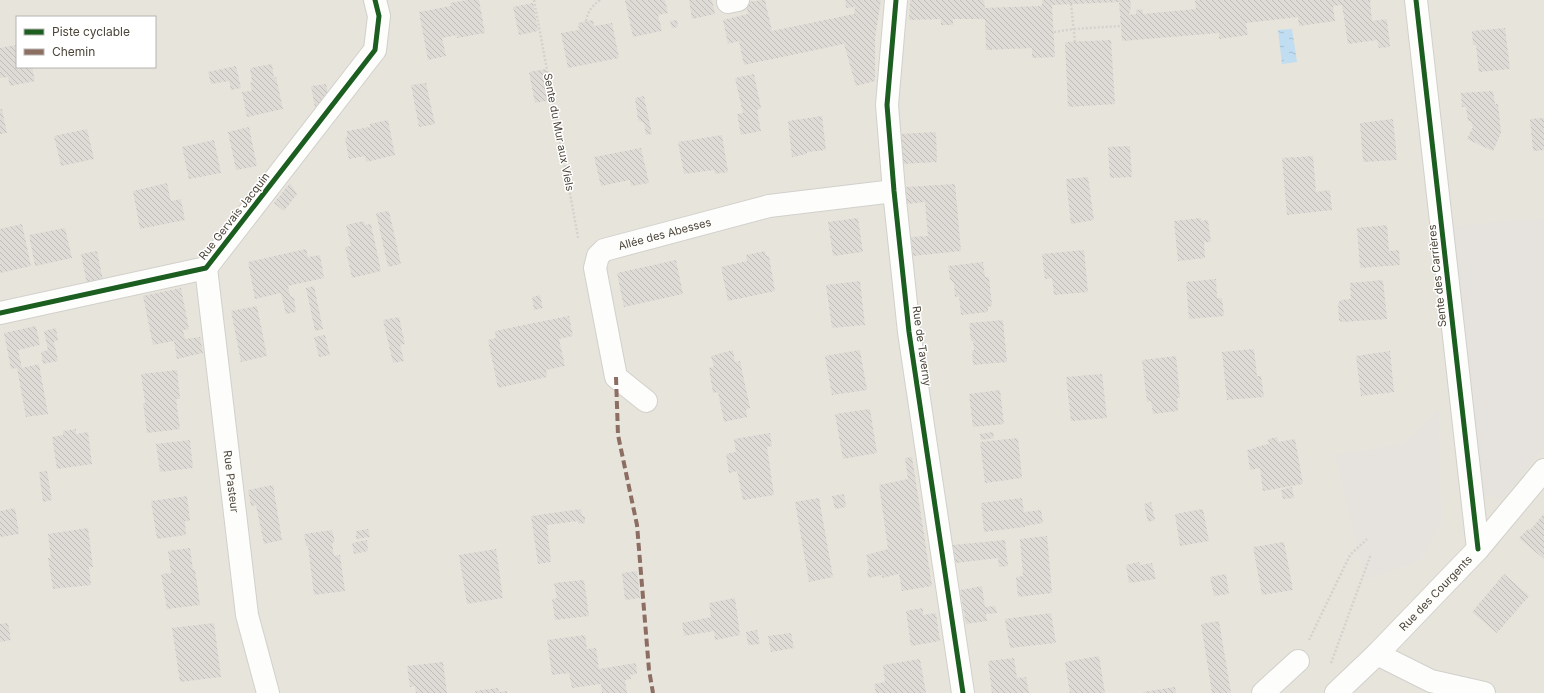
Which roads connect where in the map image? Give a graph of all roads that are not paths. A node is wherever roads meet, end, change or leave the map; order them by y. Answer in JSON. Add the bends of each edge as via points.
{"nodes":[{"id":1,"x":375,"y":0,"type":"edge"},
{"id":2,"x":896,"y":0,"type":"edge"},
{"id":3,"x":1416,"y":0,"type":"edge"},
{"id":4,"x":894,"y":191,"type":"junction"},
{"id":5,"x":206,"y":268,"type":"junction"},
{"id":6,"x":0,"y":313,"type":"edge"},
{"id":7,"x":646,"y":401,"type":"dead end"},
{"id":8,"x":1544,"y":470,"type":"edge"},
{"id":9,"x":1478,"y":549,"type":"junction"},
{"id":10,"x":1377,"y":654,"type":"junction"},
{"id":11,"x":1298,"y":661,"type":"road end"},
{"id":12,"x":268,"y":693,"type":"edge"},
{"id":13,"x":963,"y":693,"type":"edge"},
{"id":14,"x":1263,"y":693,"type":"edge"},
{"id":15,"x":1336,"y":693,"type":"edge"},
{"id":16,"x":1484,"y":693,"type":"edge"}],
"edges":[{"from":1,"to":5,"type":"street","name":"Rue Gervais Jacquin","via":[[379,16],[375,50]]},
{"from":2,"to":4,"type":"street","name":"Rue de Taverny","via":[[887,105]]},
{"from":3,"to":9,"type":"street","name":"Sente des Carrières"},
{"from":4,"to":7,"type":"street","name":"Allée des Abesses","via":[[769,206],[604,250],[598,256],[595,268],[616,377]]},
{"from":4,"to":13,"type":"street","name":"Rue de Taverny","via":[[909,332]]},
{"from":5,"to":6,"type":"street","name":"Rue Gervais Jacquin"},
{"from":5,"to":12,"type":"street","name":"Rue Pasteur","via":[[248,616]]},
{"from":8,"to":9,"type":"street","name":"Rue des Courgents"},
{"from":9,"to":10,"type":"street","name":"Rue des Courgents"},
{"from":10,"to":15,"type":"street","name":"Rue des Courgents"},
{"from":10,"to":16,"type":"street","via":[[1431,681]]},
{"from":11,"to":14,"type":"street"}]}
